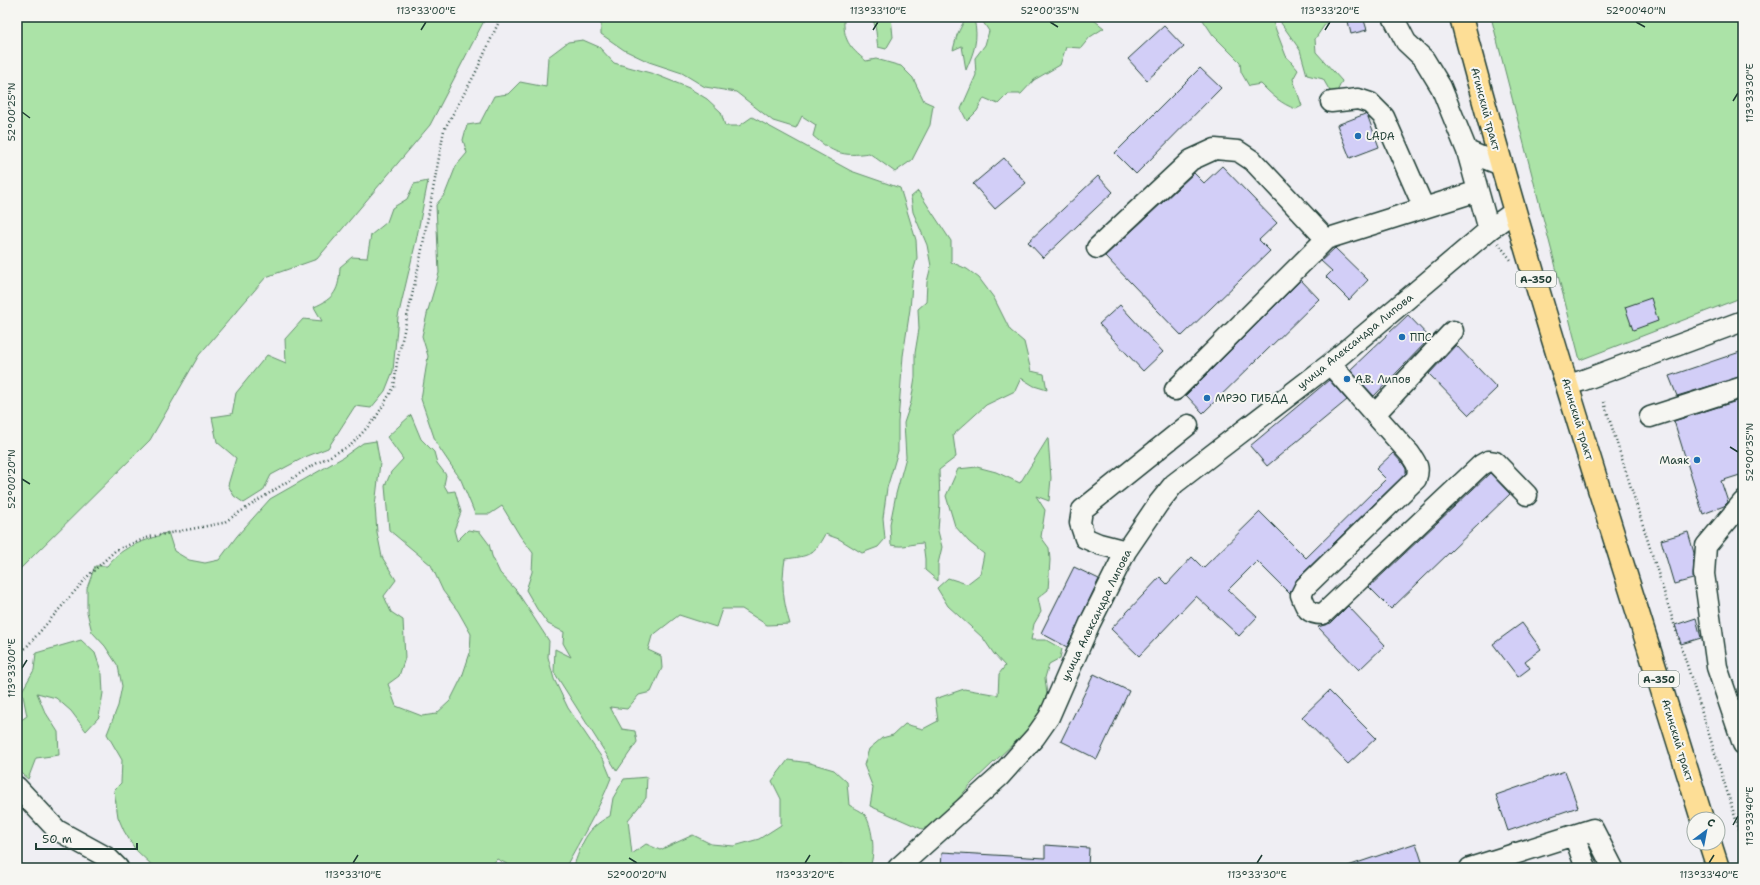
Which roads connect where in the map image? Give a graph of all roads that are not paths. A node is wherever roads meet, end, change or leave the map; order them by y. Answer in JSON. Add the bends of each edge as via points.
{"nodes":[{"id":1,"x":1461,"y":17,"type":"edge"},
{"id":2,"x":1394,"y":19,"type":"dead end"},
{"id":3,"x":1331,"y":102,"type":"dead end"},
{"id":4,"x":1467,"y":151,"type":"junction"},
{"id":5,"x":1501,"y":165,"type":"junction"},
{"id":6,"x":1478,"y":191,"type":"junction"},
{"id":7,"x":1424,"y":208,"type":"junction"},
{"id":8,"x":1514,"y":211,"type":"junction"},
{"id":9,"x":1489,"y":230,"type":"junction"},
{"id":10,"x":1326,"y":239,"type":"junction"},
{"id":11,"x":1097,"y":248,"type":"dead end"},
{"id":12,"x":1743,"y":322,"type":"edge"},
{"id":13,"x":1453,"y":331,"type":"dead end"},
{"id":14,"x":1330,"y":364,"type":"junction"},
{"id":15,"x":1567,"y":384,"type":"junction"},
{"id":16,"x":1743,"y":387,"type":"edge"},
{"id":17,"x":1175,"y":390,"type":"dead end"},
{"id":18,"x":1375,"y":414,"type":"junction"},
{"id":19,"x":1650,"y":417,"type":"dead end"},
{"id":20,"x":1188,"y":424,"type":"dead end"},
{"id":21,"x":1527,"y":495,"type":"dead end"},
{"id":22,"x":1743,"y":502,"type":"edge"},
{"id":23,"x":1126,"y":551,"type":"junction"},
{"id":24,"x":1743,"y":744,"type":"edge"},
{"id":25,"x":17,"y":787,"type":"edge"},
{"id":26,"x":1700,"y":811,"type":"edge"},
{"id":27,"x":1574,"y":835,"type":"junction"},
{"id":28,"x":1713,"y":851,"type":"edge"},
{"id":29,"x":118,"y":868,"type":"edge"},
{"id":30,"x":898,"y":868,"type":"edge"},
{"id":31,"x":1470,"y":868,"type":"edge"},
{"id":32,"x":1586,"y":868,"type":"edge"},
{"id":33,"x":1613,"y":868,"type":"edge"},
{"id":34,"x":1718,"y":868,"type":"edge"}],
"edges":[{"from":1,"to":5,"type":"highway","name":"Агинский тракт","number":"А-350"},
{"from":2,"to":4,"type":"street","via":[[1406,42],[1424,59],[1441,87]]},
{"from":3,"to":7,"type":"street","via":[[1358,99],[1370,103],[1384,117]]},
{"from":4,"to":5,"type":"street"},
{"from":4,"to":6,"type":"street"},
{"from":5,"to":8,"type":"highway","name":"Агинский тракт","number":"А-350"},
{"from":6,"to":7,"type":"street"},
{"from":6,"to":9,"type":"street"},
{"from":7,"to":10,"type":"street"},
{"from":8,"to":9,"type":"street","name":"улица Александра Липова"},
{"from":8,"to":15,"type":"highway","name":"Агинский тракт","number":"А-350"},
{"from":9,"to":14,"type":"street","name":"улица Александра Липова"},
{"from":10,"to":11,"type":"street","via":[[1253,161],[1238,151],[1215,149],[1191,160]]},
{"from":10,"to":17,"type":"street"},
{"from":12,"to":15,"type":"street"},
{"from":13,"to":18,"type":"street"},
{"from":14,"to":18,"type":"street"},
{"from":14,"to":23,"type":"street","name":"улица Александра Липова","via":[[1174,484]]},
{"from":15,"to":26,"type":"highway","name":"Агинский тракт","number":"А-350"},
{"from":16,"to":19,"type":"street"},
{"from":18,"to":21,"type":"street","via":[[1418,465],[1419,472],[1416,479],[1305,587],[1301,595],[1305,608],[1314,614],[1323,614],[1488,461],[1495,462]]},
{"from":20,"to":23,"type":"street","via":[[1082,510],[1080,523],[1085,538]]},
{"from":22,"to":24,"type":"street","via":[[1706,546],[1704,574],[1717,667]]},
{"from":23,"to":30,"type":"street","name":"улица Александра Липова","via":[[1090,623],[1049,717],[1035,737],[999,777]]},
{"from":25,"to":29,"type":"street","via":[[57,830],[108,858]]},
{"from":27,"to":31,"type":"street"},
{"from":27,"to":32,"type":"street"},
{"from":27,"to":33,"type":"street","via":[[1593,828]]},
{"from":28,"to":34,"type":"highway"}]}
